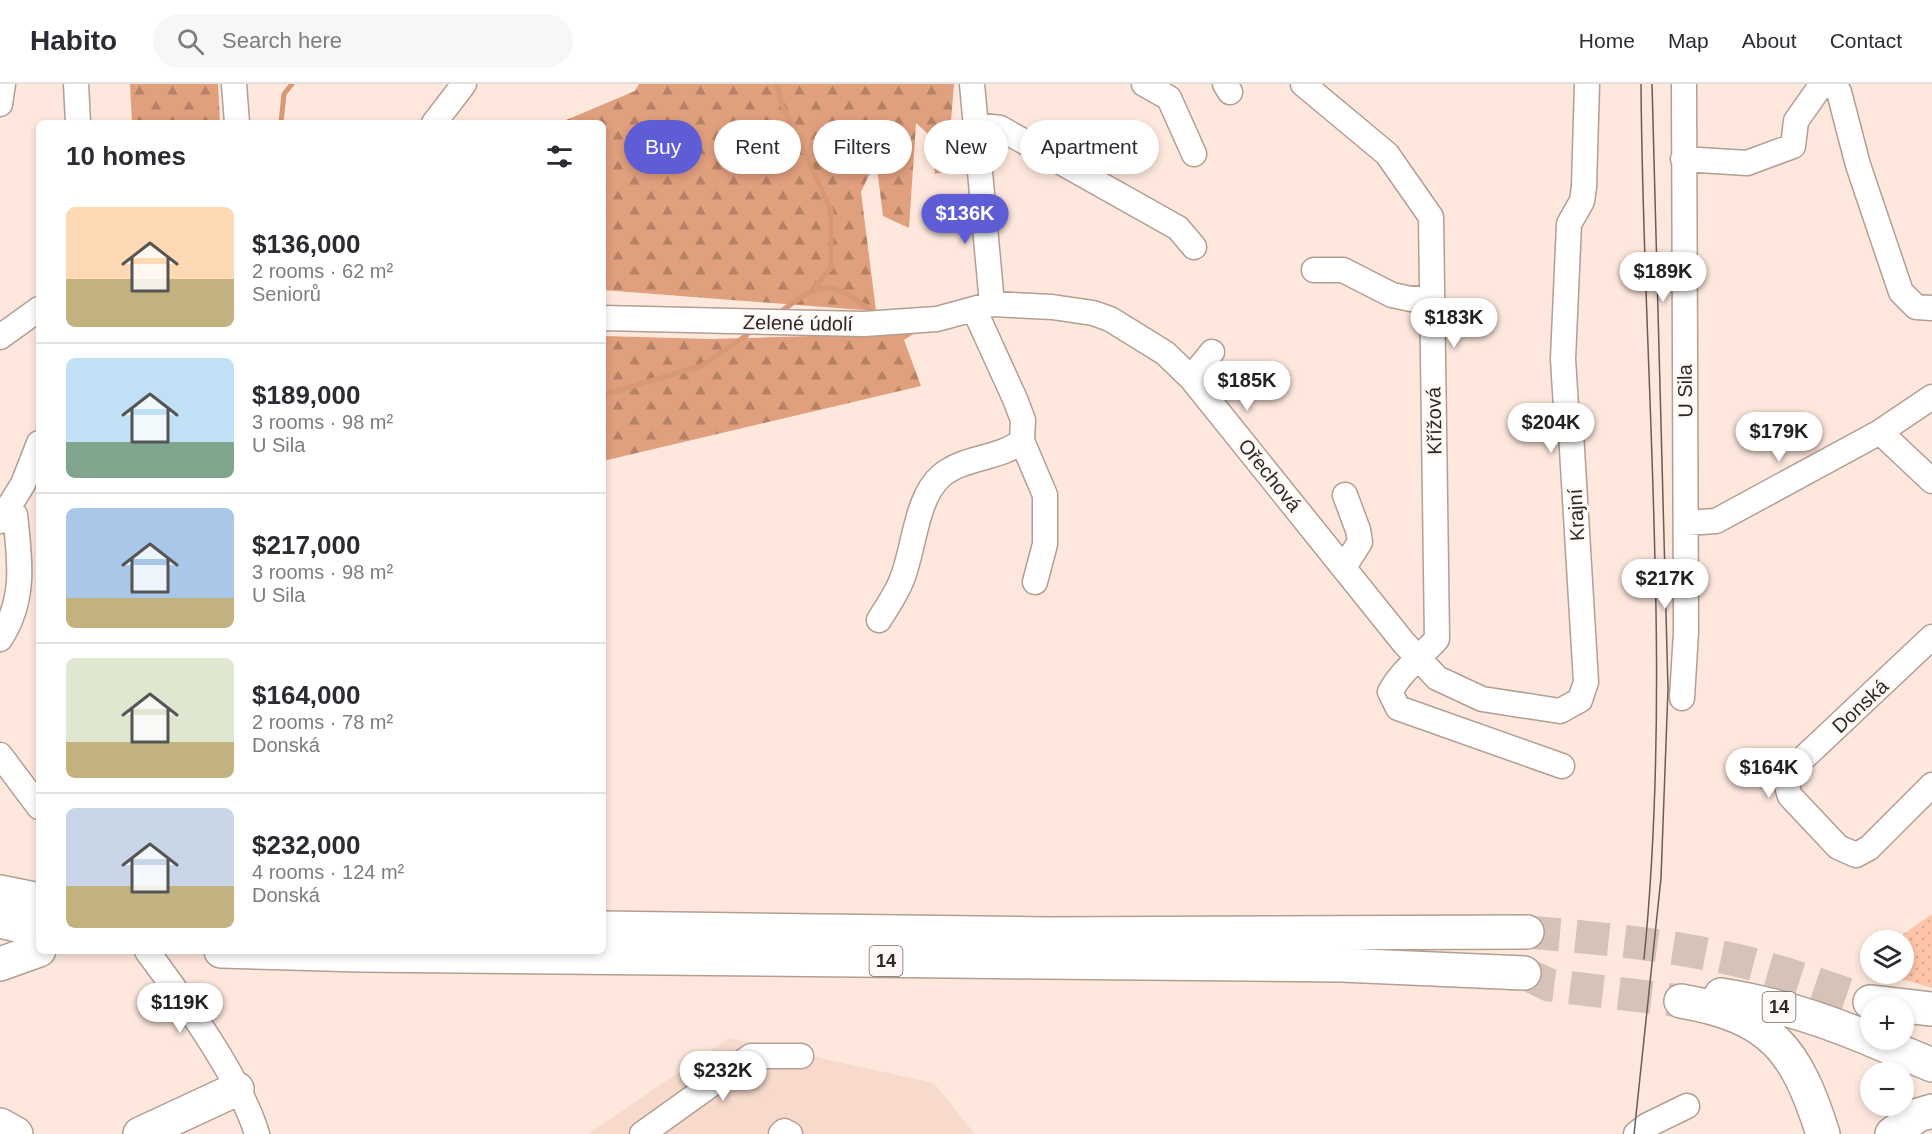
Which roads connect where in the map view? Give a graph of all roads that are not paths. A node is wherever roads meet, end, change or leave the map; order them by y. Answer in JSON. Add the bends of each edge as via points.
{"nodes":[{"id":1,"x":3,"y":84,"type":"edge"},
{"id":2,"x":76,"y":84,"type":"edge"},
{"id":3,"x":234,"y":84,"type":"edge"},
{"id":4,"x":464,"y":84,"type":"edge"},
{"id":5,"x":972,"y":84,"type":"edge"},
{"id":6,"x":1144,"y":84,"type":"edge"},
{"id":7,"x":1303,"y":84,"type":"edge"},
{"id":8,"x":1587,"y":84,"type":"edge"},
{"id":9,"x":1684,"y":84,"type":"edge"},
{"id":10,"x":1822,"y":84,"type":"edge"},
{"id":11,"x":1831,"y":84,"type":"edge"},
{"id":12,"x":0,"y":104,"type":"edge"},
{"id":13,"x":78,"y":120,"type":"edge"},
{"id":14,"x":237,"y":120,"type":"edge"},
{"id":15,"x":436,"y":120,"type":"edge"},
{"id":16,"x":976,"y":120,"type":"edge"},
{"id":17,"x":1008,"y":132,"type":"edge"},
{"id":18,"x":1194,"y":154,"type":"dead end"},
{"id":19,"x":1683,"y":159,"type":"junction"},
{"id":20,"x":978,"y":174,"type":"edge"},
{"id":21,"x":1194,"y":247,"type":"dead end"},
{"id":22,"x":1314,"y":270,"type":"dead end"},
{"id":23,"x":1432,"y":297,"type":"junction"},
{"id":24,"x":983,"y":306,"type":"junction"},
{"id":25,"x":1932,"y":308,"type":"edge"},
{"id":26,"x":36,"y":311,"type":"edge"},
{"id":27,"x":606,"y":318,"type":"edge"},
{"id":28,"x":0,"y":338,"type":"edge"},
{"id":29,"x":1212,"y":352,"type":"dead end"},
{"id":30,"x":1191,"y":378,"type":"junction"},
{"id":31,"x":1932,"y":397,"type":"edge"},
{"id":32,"x":1880,"y":432,"type":"junction"},
{"id":33,"x":1022,"y":441,"type":"junction"},
{"id":34,"x":36,"y":451,"type":"edge"},
{"id":35,"x":36,"y":471,"type":"edge"},
{"id":36,"x":1932,"y":480,"type":"edge"},
{"id":37,"x":1345,"y":495,"type":"dead end"},
{"id":38,"x":1686,"y":523,"type":"junction"},
{"id":39,"x":11,"y":532,"type":"edge"},
{"id":40,"x":1344,"y":567,"type":"junction"},
{"id":41,"x":1035,"y":582,"type":"dead end"},
{"id":42,"x":879,"y":620,"type":"dead end"},
{"id":43,"x":1932,"y":638,"type":"edge"},
{"id":44,"x":0,"y":639,"type":"edge"},
{"id":45,"x":1418,"y":660,"type":"junction"},
{"id":46,"x":1682,"y":698,"type":"dead end"},
{"id":47,"x":0,"y":755,"type":"edge"},
{"id":48,"x":1562,"y":766,"type":"dead end"},
{"id":49,"x":1932,"y":785,"type":"edge"},
{"id":50,"x":36,"y":803,"type":"edge"},
{"id":51,"x":0,"y":882,"type":"edge"},
{"id":52,"x":0,"y":892,"type":"edge"},
{"id":53,"x":0,"y":921,"type":"edge"},
{"id":54,"x":36,"y":926,"type":"edge"},
{"id":55,"x":606,"y":928,"type":"edge"},
{"id":56,"x":1527,"y":932,"type":"tunnel mouth"},
{"id":57,"x":149,"y":954,"type":"edge"},
{"id":58,"x":405,"y":954,"type":"edge"},
{"id":59,"x":0,"y":964,"type":"edge"},
{"id":60,"x":1524,"y":973,"type":"tunnel mouth"},
{"id":61,"x":1914,"y":1007,"type":"edge"},
{"id":62,"x":1932,"y":1009,"type":"edge"},
{"id":63,"x":1914,"y":1023,"type":"edge"},
{"id":64,"x":1932,"y":1033,"type":"edge"},
{"id":65,"x":1860,"y":1035,"type":"edge"},
{"id":66,"x":1897,"y":1050,"type":"edge"},
{"id":67,"x":801,"y":1056,"type":"dead end"},
{"id":68,"x":1932,"y":1065,"type":"edge"},
{"id":69,"x":237,"y":1089,"type":"junction"},
{"id":70,"x":1687,"y":1106,"type":"dead end"},
{"id":71,"x":1932,"y":1111,"type":"edge"},
{"id":72,"x":0,"y":1125,"type":"edge"},
{"id":73,"x":16,"y":1134,"type":"edge"},
{"id":74,"x":140,"y":1134,"type":"edge"},
{"id":75,"x":257,"y":1134,"type":"edge"},
{"id":76,"x":642,"y":1134,"type":"edge"},
{"id":77,"x":781,"y":1134,"type":"edge"},
{"id":78,"x":790,"y":1134,"type":"edge"},
{"id":79,"x":1636,"y":1134,"type":"edge"},
{"id":80,"x":1823,"y":1134,"type":"edge"},
{"id":81,"x":1892,"y":1134,"type":"edge"}],
"edges":[{"from":1,"to":12,"type":"street"},
{"from":2,"to":13,"type":"street"},
{"from":3,"to":14,"type":"street"},
{"from":4,"to":15,"type":"street"},
{"from":5,"to":16,"type":"street"},
{"from":6,"to":18,"type":"street","via":[[1169,99]]},
{"from":7,"to":23,"type":"street","name":"Křížová","via":[[1387,154],[1431,218]]},
{"from":8,"to":45,"type":"street","name":"Krajní","via":[[1584,187],[1582,201],[1569,224],[1563,359],[1572,439],[1584,693],[1571,708],[1560,711],[1482,699],[1437,678]]},
{"from":9,"to":19,"type":"street","name":"U Sila"},
{"from":10,"to":19,"type":"street","via":[[1796,121],[1793,146],[1748,163]]},
{"from":11,"to":25,"type":"street","via":[[1839,92],[1858,165],[1901,292],[1916,308]]},
{"from":17,"to":21,"type":"street","via":[[1178,228]]},
{"from":19,"to":38,"type":"street","name":"U Sila"},
{"from":20,"to":24,"type":"street"},
{"from":22,"to":23,"type":"street","via":[[1343,270],[1392,296]]},
{"from":23,"to":45,"type":"street","name":"Křížová","via":[[1437,639]]},
{"from":24,"to":27,"type":"street","name":"Zelené údolí","via":[[937,319],[864,324]]},
{"from":24,"to":30,"type":"street","name":"Ořechová","via":[[1052,307],[1110,319],[1165,353]]},
{"from":24,"to":33,"type":"street","via":[[1023,420]]},
{"from":26,"to":28,"type":"street"},
{"from":29,"to":30,"type":"street"},
{"from":30,"to":40,"type":"street","name":"Ořechová"},
{"from":31,"to":32,"type":"street"},
{"from":32,"to":36,"type":"street"},
{"from":32,"to":38,"type":"street","via":[[1716,521]]},
{"from":33,"to":41,"type":"street","via":[[1045,495],[1045,544]]},
{"from":33,"to":42,"type":"street","via":[[1011,450],[967,462],[941,476],[919,519],[902,580]]},
{"from":34,"to":39,"type":"street"},
{"from":35,"to":39,"type":"street"},
{"from":37,"to":40,"type":"street","via":[[1360,542]]},
{"from":38,"to":46,"type":"street","name":"U Sila"},
{"from":39,"to":44,"type":"street","via":[[21,572],[17,602]]},
{"from":40,"to":45,"type":"street","name":"Ořechová"},
{"from":43,"to":49,"type":"street","name":"Donská","via":[[1794,767],[1787,787],[1790,796],[1838,847],[1856,855],[1869,848]]},
{"from":45,"to":48,"type":"street","name":"Křížová","via":[[1398,676],[1390,692],[1398,708]]},
{"from":47,"to":50,"type":"street"},
{"from":51,"to":54,"type":"highway"},
{"from":52,"to":54,"type":"highway"},
{"from":53,"to":54,"type":"highway"},
{"from":54,"to":59,"type":"highway"},
{"from":55,"to":56,"type":"highway","number":"14","via":[[1047,934]]},
{"from":57,"to":69,"type":"street","via":[[194,1016]]},
{"from":58,"to":60,"type":"highway","number":"14","via":[[1342,965]]},
{"from":61,"to":62,"type":"highway"},
{"from":63,"to":64,"type":"highway"},
{"from":65,"to":80,"type":"highway","number":"14","via":[[1757,1001],[1682,995],[1741,1016],[1768,1033],[1802,1075]]},
{"from":66,"to":68,"type":"highway","number":"14"},
{"from":67,"to":76,"type":"street","via":[[751,1056]]},
{"from":69,"to":74,"type":"highway"},
{"from":69,"to":75,"type":"street"},
{"from":70,"to":79,"type":"street"},
{"from":71,"to":81,"type":"highway","via":[[1918,1114]]},
{"from":72,"to":73,"type":"highway"},
{"from":77,"to":78,"type":"street"}]}
